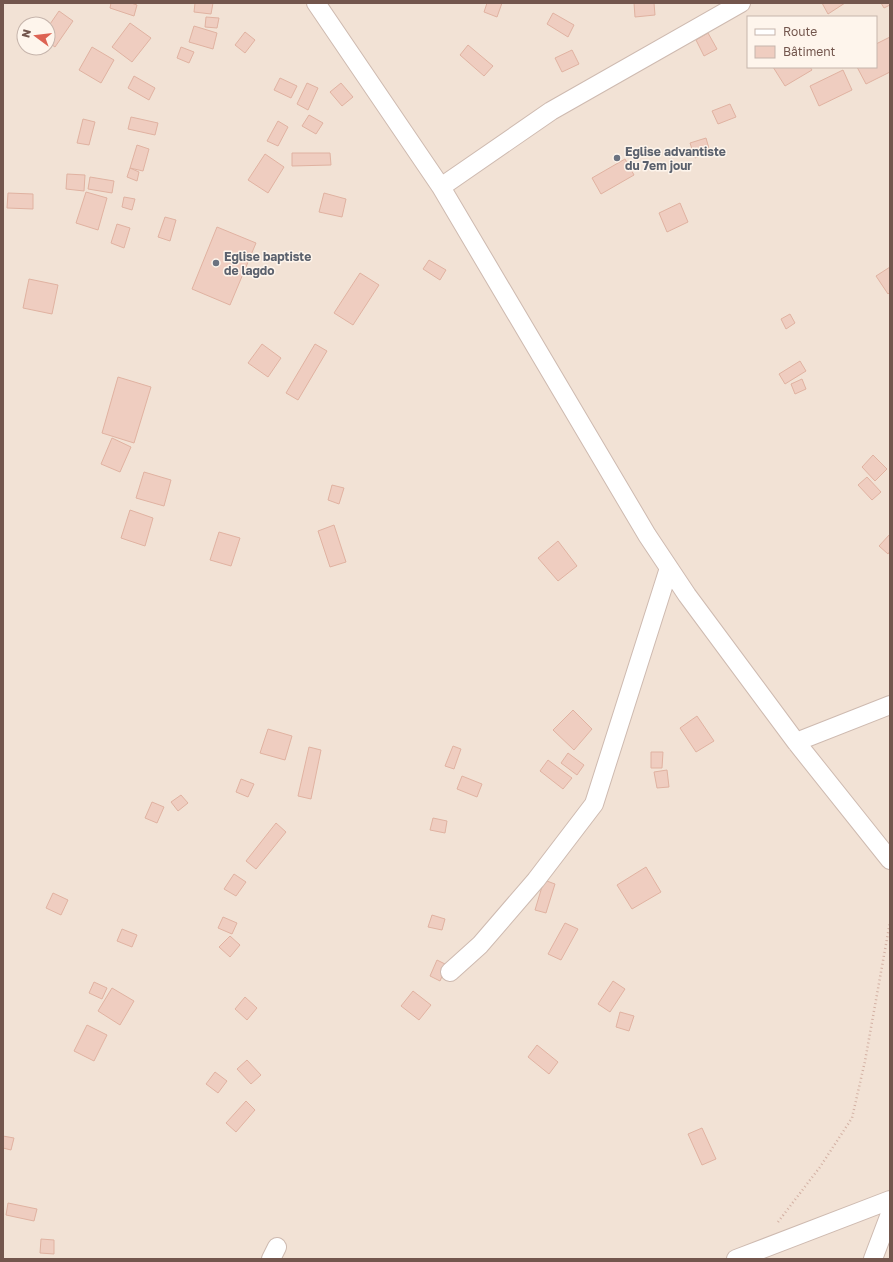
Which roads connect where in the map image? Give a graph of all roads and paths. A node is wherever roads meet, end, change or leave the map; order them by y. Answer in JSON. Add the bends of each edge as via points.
{"nodes":[{"id":1,"x":316,"y":3,"type":"edge"},
{"id":2,"x":741,"y":3,"type":"edge"},
{"id":3,"x":441,"y":187,"type":"junction"},
{"id":4,"x":669,"y":568,"type":"junction"},
{"id":5,"x":890,"y":705,"type":"edge"},
{"id":6,"x":796,"y":742,"type":"junction"},
{"id":7,"x":890,"y":860,"type":"edge"},
{"id":8,"x":890,"y":922,"type":"edge"},
{"id":9,"x":450,"y":972,"type":"dead end"},
{"id":10,"x":890,"y":1200,"type":"edge"},
{"id":11,"x":890,"y":1214,"type":"edge"},
{"id":12,"x":774,"y":1227,"type":"dead end"},
{"id":13,"x":736,"y":1259,"type":"edge"},
{"id":14,"x":873,"y":1259,"type":"edge"}],
"edges":[{"from":1,"to":3,"type":"street"},
{"from":2,"to":3,"type":"street","via":[[550,111]]},
{"from":3,"to":4,"type":"street"},
{"from":4,"to":6,"type":"street"},
{"from":4,"to":9,"type":"street","via":[[594,804],[536,880],[480,945]]},
{"from":5,"to":6,"type":"street"},
{"from":6,"to":7,"type":"street"},
{"from":8,"to":12,"type":"path","via":[[852,1118],[820,1167]]},
{"from":10,"to":13,"type":"street"},
{"from":11,"to":14,"type":"street"}]}
